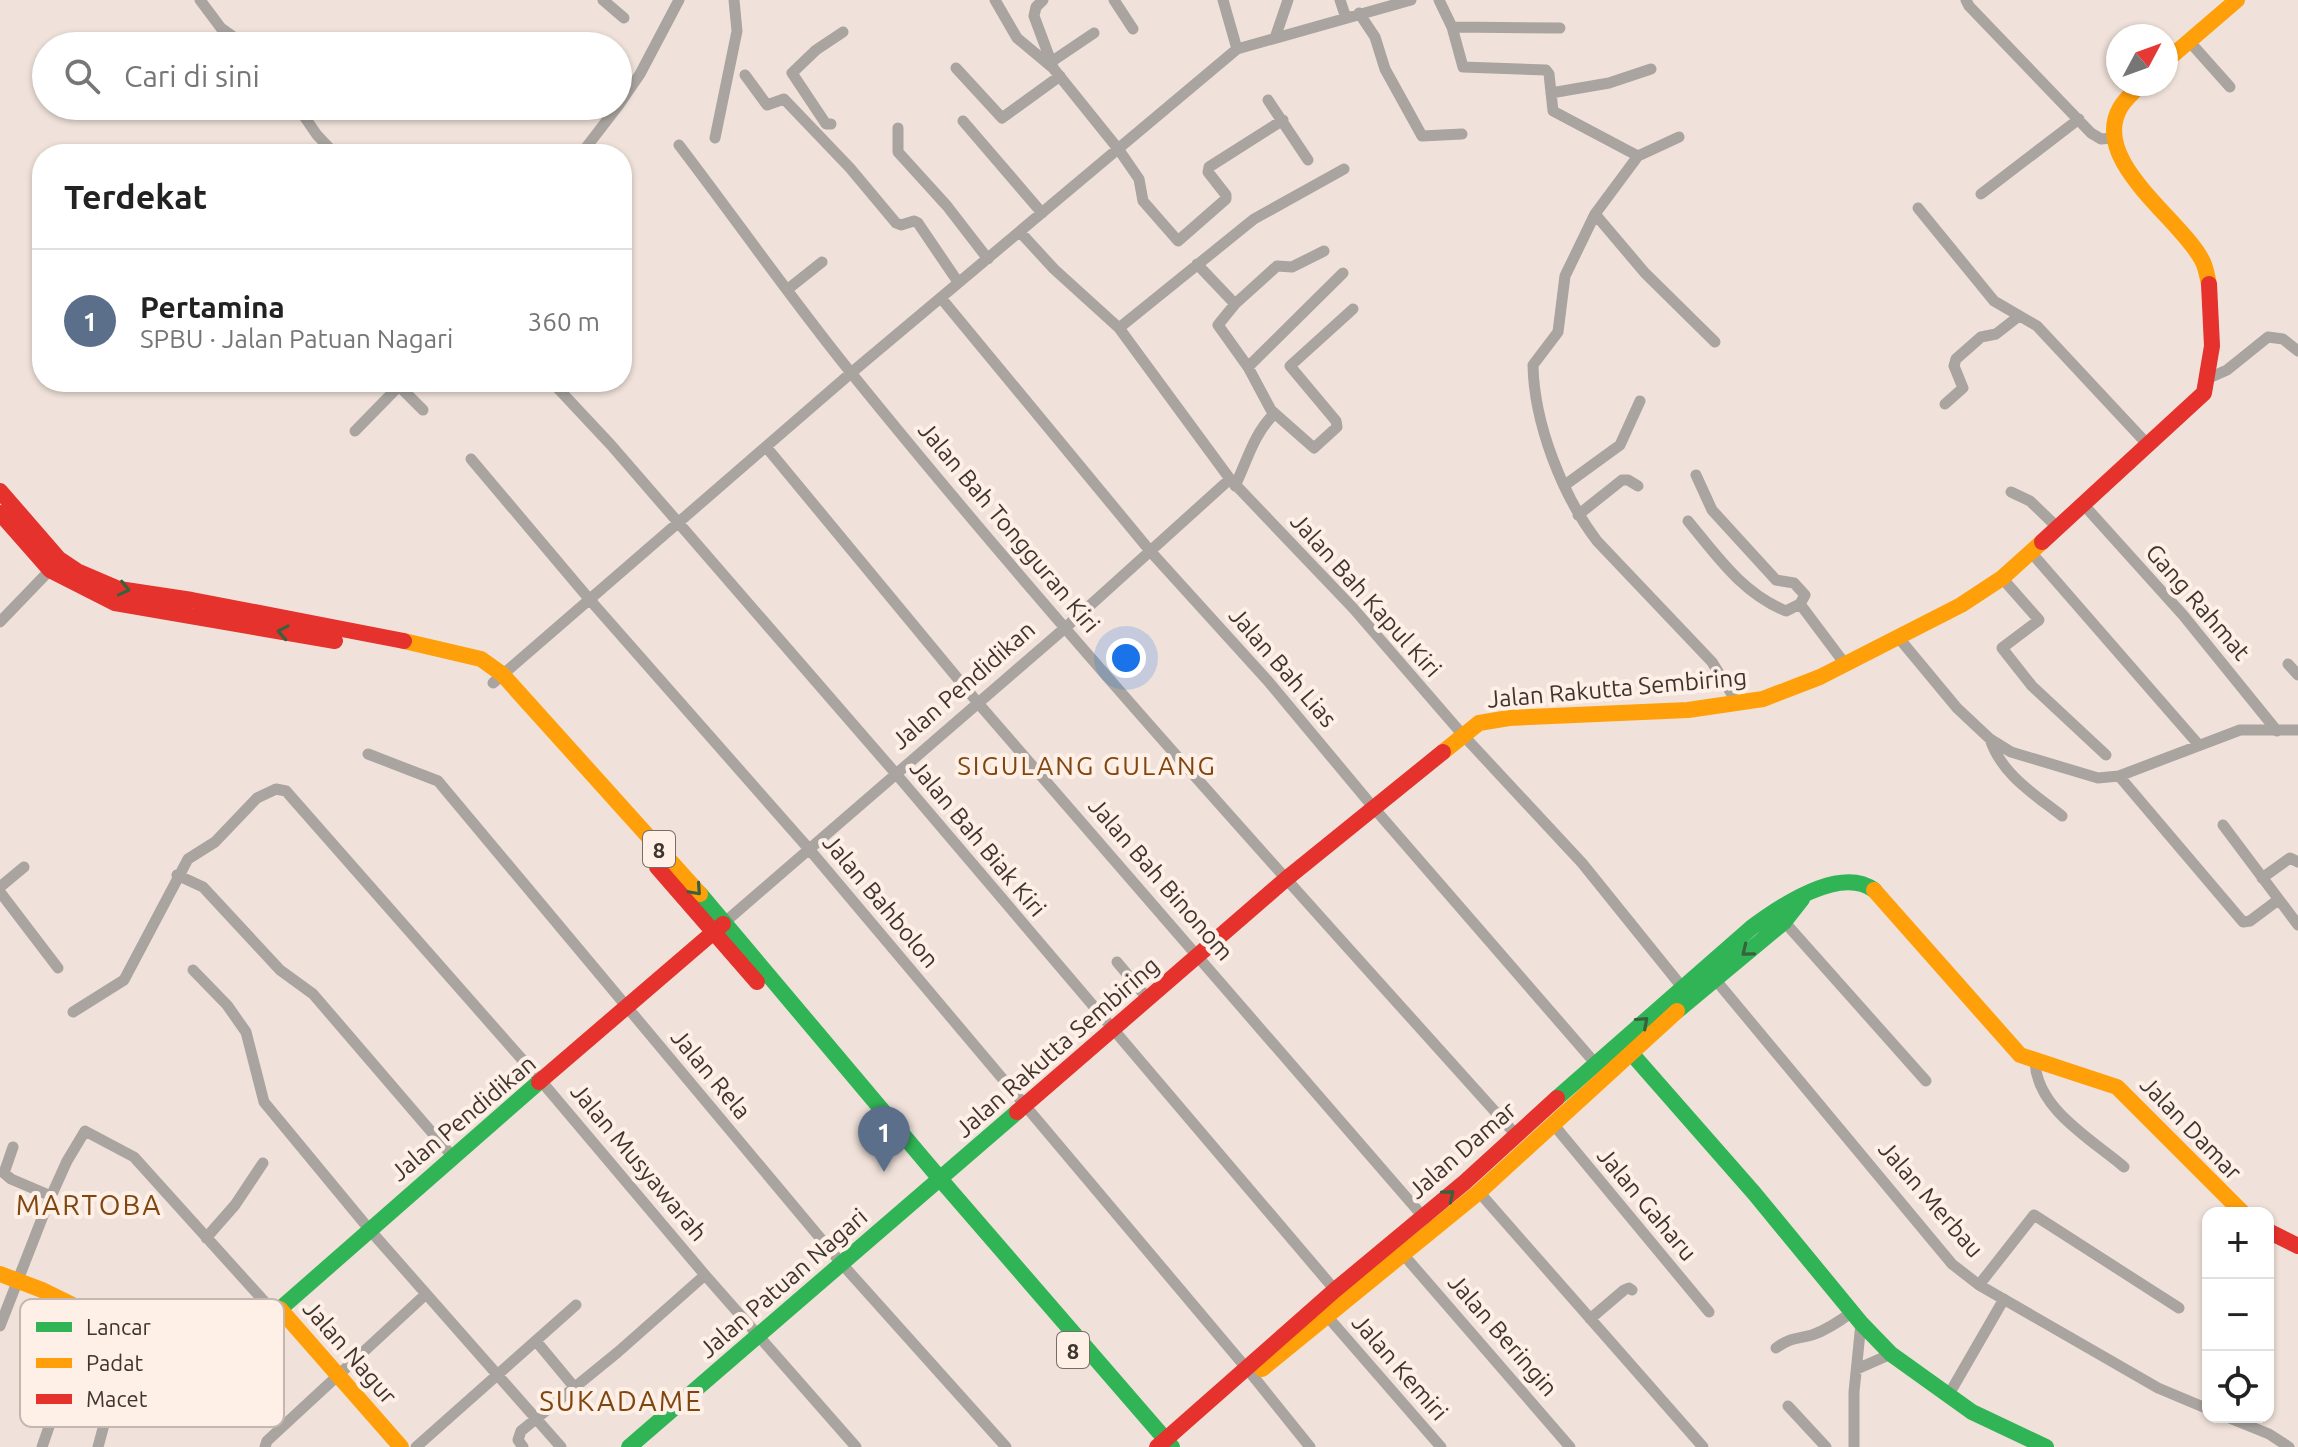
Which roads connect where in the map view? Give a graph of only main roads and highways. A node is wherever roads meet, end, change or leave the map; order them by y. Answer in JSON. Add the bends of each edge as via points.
{"nodes":[{"id":1,"x":2237,"y":0,"type":"edge"},
{"id":2,"x":2178,"y":51,"type":"edge"},
{"id":3,"x":2131,"y":96,"type":"edge"},
{"id":4,"x":0,"y":491,"type":"edge"},
{"id":5,"x":0,"y":513,"type":"edge"},
{"id":6,"x":498,"y":679,"type":"junction"},
{"id":7,"x":1779,"y":916,"type":"junction"},
{"id":8,"x":719,"y":927,"type":"junction"},
{"id":9,"x":1632,"y":1054,"type":"junction"},
{"id":10,"x":936,"y":1184,"type":"junction"},
{"id":11,"x":2236,"y":1207,"type":"edge"},
{"id":12,"x":1428,"y":1222,"type":"junction"},
{"id":13,"x":2274,"y":1234,"type":"edge"},
{"id":14,"x":2298,"y":1246,"type":"edge"},
{"id":15,"x":1370,"y":1271,"type":"junction"},
{"id":16,"x":0,"y":1274,"type":"edge"},
{"id":17,"x":56,"y":1299,"type":"edge"},
{"id":18,"x":284,"y":1303,"type":"edge"},
{"id":19,"x":284,"y":1318,"type":"edge"},
{"id":20,"x":1250,"y":1372,"type":"junction"},
{"id":21,"x":1167,"y":1445,"type":"edge"},
{"id":22,"x":401,"y":1447,"type":"edge"},
{"id":23,"x":629,"y":1447,"type":"edge"},
{"id":24,"x":2046,"y":1447,"type":"edge"}],
"edges":[{"from":1,"to":2,"type":"main road"},
{"from":3,"to":10,"type":"main road","name":"Jalan Rakutta Sembiring","via":[[2117,114],[2113,138],[2124,164],[2202,258],[2213,320],[2209,378],[2199,400],[2149,446],[2002,578],[1961,605],[1789,691],[1688,710],[1479,723],[1286,879]]},
{"from":4,"to":6,"type":"main road","number":"8","one_way":true,"via":[[59,559],[119,589],[451,650],[481,659]]},
{"from":6,"to":5,"type":"main road","number":"8","one_way":true,"via":[[449,661],[115,603],[50,570]]},
{"from":6,"to":8,"type":"main road","number":"8"},
{"from":7,"to":9,"type":"main road","name":"Jalan Damar","one_way":true},
{"from":7,"to":11,"type":"main road","name":"Jalan Damar","via":[[1803,897],[1833,884],[1862,883],[1880,894],[2020,1055],[2117,1087]]},
{"from":12,"to":7,"type":"main road","name":"Jalan Damar","one_way":true,"via":[[1682,987]]},
{"from":8,"to":10,"type":"main road","number":"8"},
{"from":8,"to":18,"type":"main road","name":"Jalan Pendidikan"},
{"from":9,"to":12,"type":"main road","name":"Jalan Damar","via":[[1479,1192]]},
{"from":9,"to":24,"type":"main road","via":[[1891,1354],[1972,1412]]},
{"from":10,"to":21,"type":"main road","number":"8"},
{"from":10,"to":23,"type":"main road","name":"Jalan Patuan Nagari"},
{"from":12,"to":15,"type":"main road","name":"Jalan Damar"},
{"from":12,"to":15,"type":"main road","name":"Jalan Damar","via":[[1402,1253]]},
{"from":13,"to":14,"type":"main road"},
{"from":15,"to":20,"type":"main road","name":"Jalan Damar","via":[[1327,1316]]},
{"from":15,"to":20,"type":"main road","name":"Jalan Damar","via":[[1335,1290]]},
{"from":16,"to":17,"type":"main road","name":"Jalan Nagur"},
{"from":19,"to":22,"type":"main road","name":"Jalan Nagur"},
{"from":20,"to":21,"type":"main road","name":"Jalan Damar"}]}
